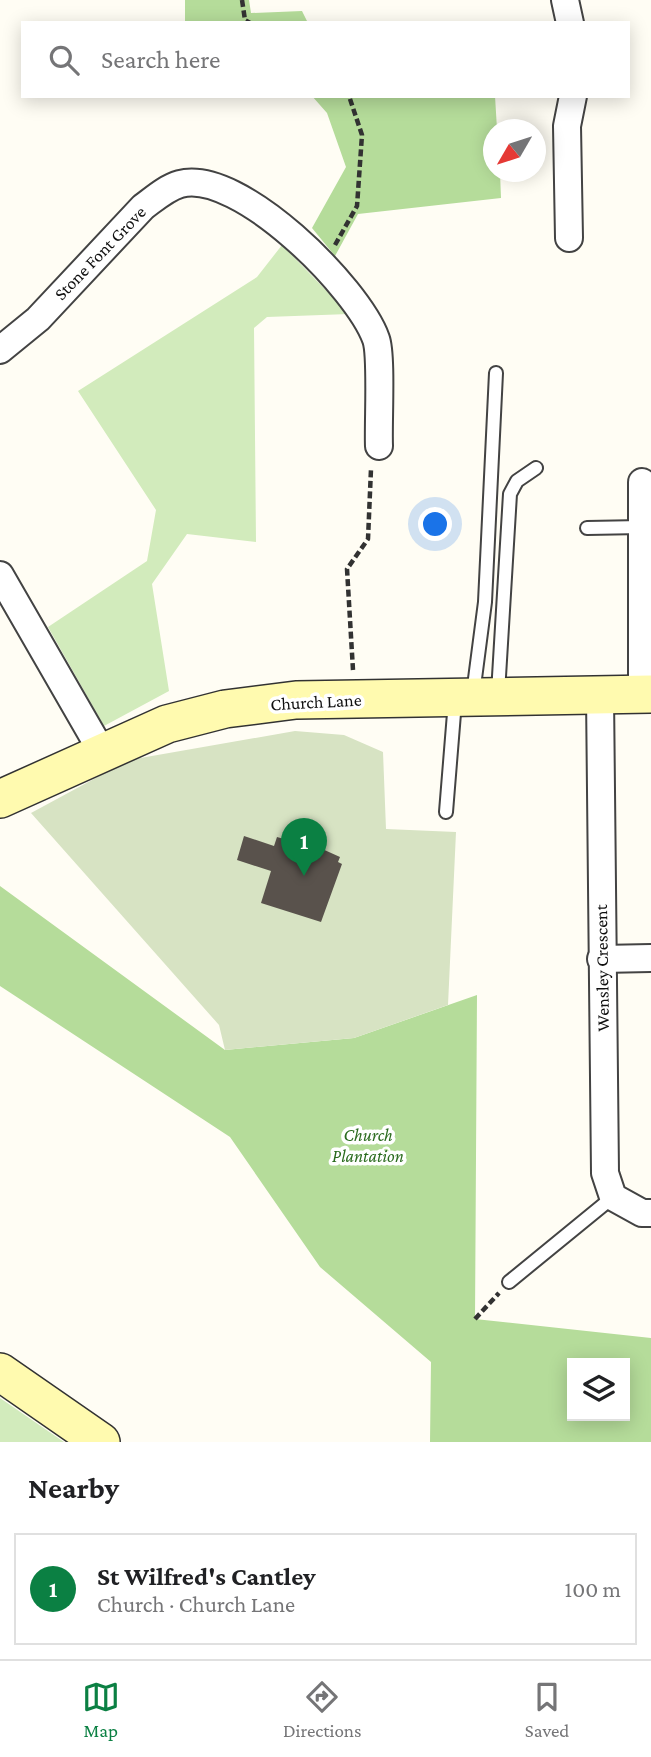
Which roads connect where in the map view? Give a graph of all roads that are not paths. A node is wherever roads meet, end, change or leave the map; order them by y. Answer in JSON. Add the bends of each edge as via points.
{"nodes":[{"id":1,"x":565,"y":0,"type":"edge"},
{"id":2,"x":570,"y":21,"type":"edge"},
{"id":3,"x":573,"y":98,"type":"edge"},
{"id":4,"x":569,"y":238,"type":"dead end"},
{"id":5,"x":0,"y":350,"type":"edge"},
{"id":6,"x":496,"y":373,"type":"dead end"},
{"id":7,"x":379,"y":446,"type":"road end"},
{"id":8,"x":536,"y":468,"type":"dead end"},
{"id":9,"x":642,"y":482,"type":"dead end"},
{"id":10,"x":642,"y":527,"type":"junction"},
{"id":11,"x":587,"y":528,"type":"dead end"},
{"id":12,"x":0,"y":575,"type":"edge"},
{"id":13,"x":646,"y":694,"type":"edge"},
{"id":14,"x":600,"y":695,"type":"junction"},
{"id":15,"x":475,"y":697,"type":"junction"},
{"id":16,"x":102,"y":752,"type":"junction"},
{"id":17,"x":0,"y":799,"type":"edge"},
{"id":18,"x":446,"y":812,"type":"dead end"},
{"id":19,"x":651,"y":958,"type":"edge"},
{"id":20,"x":601,"y":959,"type":"junction"},
{"id":21,"x":613,"y":1197,"type":"junction"},
{"id":22,"x":651,"y":1213,"type":"edge"},
{"id":23,"x":509,"y":1282,"type":"road end"},
{"id":24,"x":0,"y":1372,"type":"edge"},
{"id":25,"x":101,"y":1442,"type":"edge"}],
"edges":[{"from":1,"to":2,"type":"street"},
{"from":3,"to":4,"type":"street","via":[[567,126]]},
{"from":5,"to":7,"type":"street","name":"Stone Font Grove","via":[[38,319],[143,207],[180,184],[204,184],[255,206],[356,303],[377,341]]},
{"from":6,"to":15,"type":"lane","via":[[485,602]]},
{"from":8,"to":15,"type":"lane","via":[[517,481],[510,494]]},
{"from":9,"to":10,"type":"street"},
{"from":10,"to":11,"type":"lane"},
{"from":10,"to":13,"type":"street"},
{"from":12,"to":16,"type":"street"},
{"from":13,"to":14,"type":"street","name":"Church Lane"},
{"from":14,"to":15,"type":"street","name":"Church Lane"},
{"from":14,"to":20,"type":"street","name":"Wensley Crescent"},
{"from":15,"to":16,"type":"street","name":"Church Lane","via":[[296,700],[225,709],[167,724]]},
{"from":15,"to":18,"type":"lane"},
{"from":16,"to":17,"type":"street","name":"Church Lane"},
{"from":19,"to":20,"type":"street"},
{"from":20,"to":21,"type":"street","name":"Wensley Crescent","via":[[605,1173]]},
{"from":21,"to":22,"type":"street"},
{"from":21,"to":23,"type":"lane"},
{"from":24,"to":25,"type":"street"}]}
